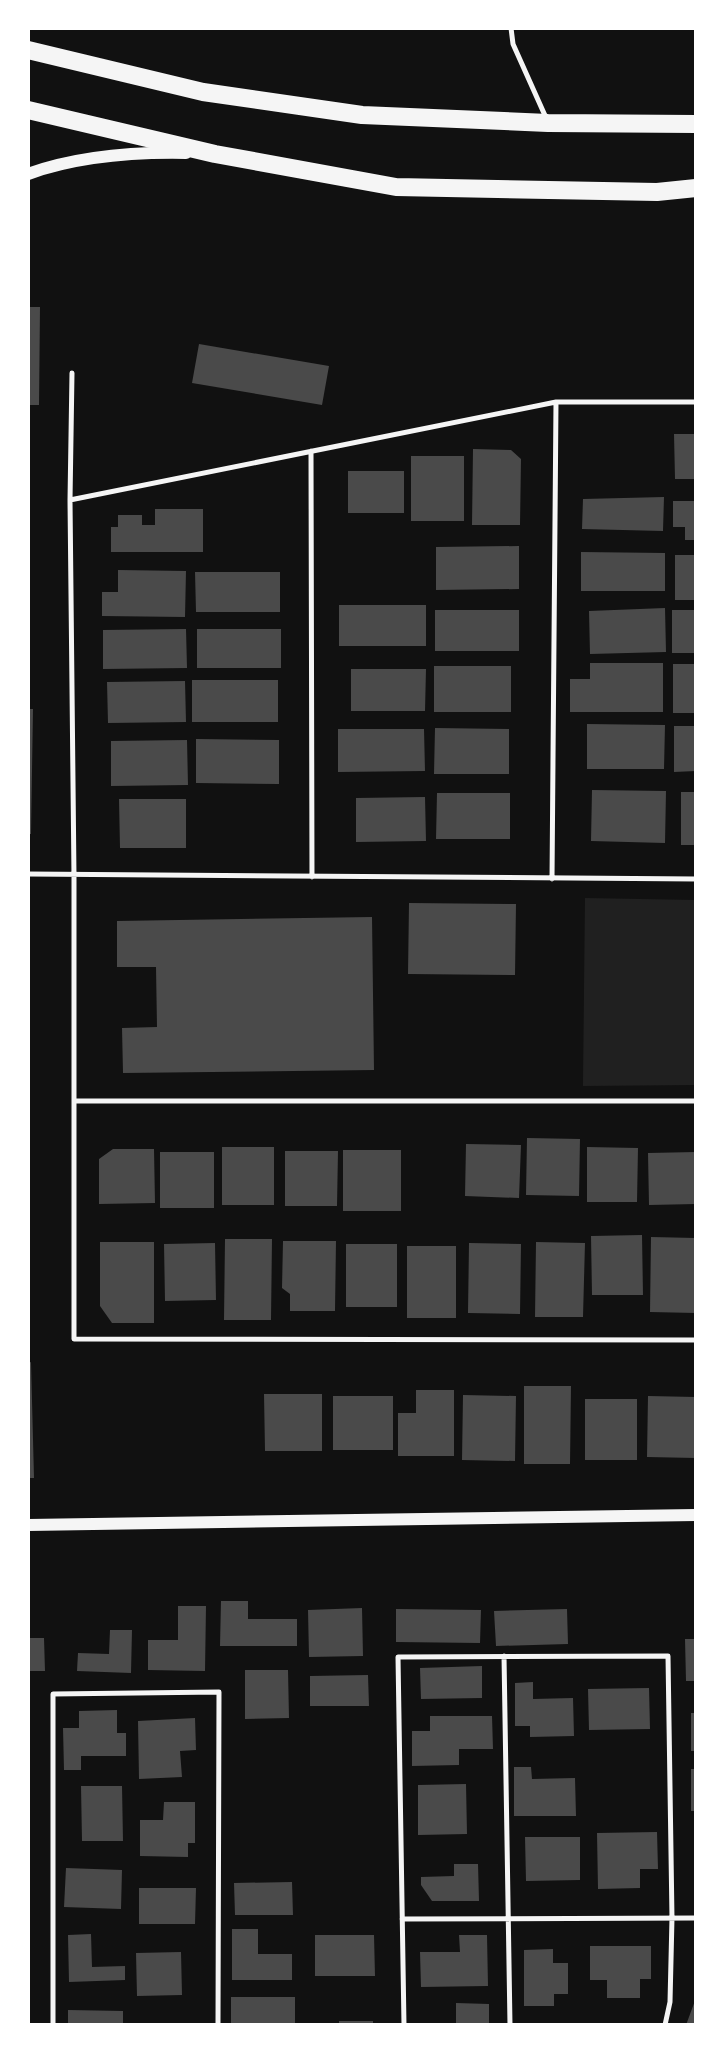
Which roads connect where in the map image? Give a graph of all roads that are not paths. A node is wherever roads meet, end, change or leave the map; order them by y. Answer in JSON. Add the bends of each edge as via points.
{"nodes":[{"id":1,"x":511,"y":28,"type":"edge"},
{"id":2,"x":28,"y":50,"type":"edge"},
{"id":3,"x":28,"y":110,"type":"edge"},
{"id":4,"x":548,"y":123,"type":"junction"},
{"id":5,"x":696,"y":124,"type":"edge"},
{"id":6,"x":215,"y":154,"type":"junction"},
{"id":7,"x":28,"y":174,"type":"edge"},
{"id":8,"x":696,"y":188,"type":"edge"},
{"id":9,"x":657,"y":192,"type":"junction"},
{"id":10,"x":696,"y":194,"type":"edge"},
{"id":11,"x":72,"y":373,"type":"dead end"},
{"id":12,"x":556,"y":402,"type":"junction"},
{"id":13,"x":696,"y":402,"type":"edge"},
{"id":14,"x":311,"y":451,"type":"junction"},
{"id":15,"x":70,"y":500,"type":"junction"},
{"id":16,"x":28,"y":874,"type":"edge"},
{"id":17,"x":74,"y":876,"type":"junction"},
{"id":18,"x":312,"y":877,"type":"junction"},
{"id":19,"x":552,"y":879,"type":"junction"},
{"id":20,"x":696,"y":879,"type":"edge"},
{"id":21,"x":74,"y":1101,"type":"junction"},
{"id":22,"x":696,"y":1101,"type":"edge"},
{"id":23,"x":696,"y":1340,"type":"edge"},
{"id":24,"x":696,"y":1515,"type":"edge"},
{"id":25,"x":28,"y":1525,"type":"edge"},
{"id":26,"x":504,"y":1656,"type":"junction"},
{"id":27,"x":508,"y":1917,"type":"junction"},
{"id":28,"x":672,"y":1918,"type":"junction"},
{"id":29,"x":696,"y":1918,"type":"edge"},
{"id":30,"x":402,"y":1919,"type":"junction"},
{"id":31,"x":53,"y":2025,"type":"edge"},
{"id":32,"x":218,"y":2025,"type":"edge"},
{"id":33,"x":404,"y":2025,"type":"edge"},
{"id":34,"x":510,"y":2025,"type":"edge"},
{"id":35,"x":665,"y":2025,"type":"edge"}],
"edges":[{"from":1,"to":4,"type":"lane","via":[[513,44]]},
{"from":2,"to":4,"type":"main road","via":[[232,97],[362,115]]},
{"from":3,"to":6,"type":"main road"},
{"from":4,"to":5,"type":"main road"},
{"from":6,"to":7,"type":"street","via":[[93,158]]},
{"from":6,"to":9,"type":"main road","via":[[396,187]]},
{"from":8,"to":9,"type":"main road"},
{"from":9,"to":10,"type":"main road"},
{"from":11,"to":15,"type":"lane"},
{"from":12,"to":13,"type":"lane"},
{"from":12,"to":14,"type":"lane"},
{"from":12,"to":19,"type":"lane"},
{"from":14,"to":15,"type":"lane"},
{"from":14,"to":18,"type":"lane"},
{"from":15,"to":17,"type":"lane"},
{"from":16,"to":17,"type":"lane"},
{"from":17,"to":18,"type":"lane"},
{"from":17,"to":21,"type":"lane"},
{"from":18,"to":19,"type":"lane"},
{"from":19,"to":20,"type":"lane"},
{"from":21,"to":22,"type":"lane"},
{"from":21,"to":23,"type":"lane","via":[[74,1339]]},
{"from":24,"to":25,"type":"street"},
{"from":26,"to":27,"type":"lane"},
{"from":26,"to":28,"type":"lane","via":[[668,1656]]},
{"from":26,"to":30,"type":"lane","via":[[398,1657]]},
{"from":27,"to":28,"type":"lane"},
{"from":27,"to":30,"type":"lane"},
{"from":27,"to":34,"type":"lane"},
{"from":28,"to":29,"type":"lane"},
{"from":28,"to":35,"type":"lane"},
{"from":30,"to":33,"type":"lane"},
{"from":31,"to":32,"type":"lane","via":[[53,1694],[219,1692]]}]}
